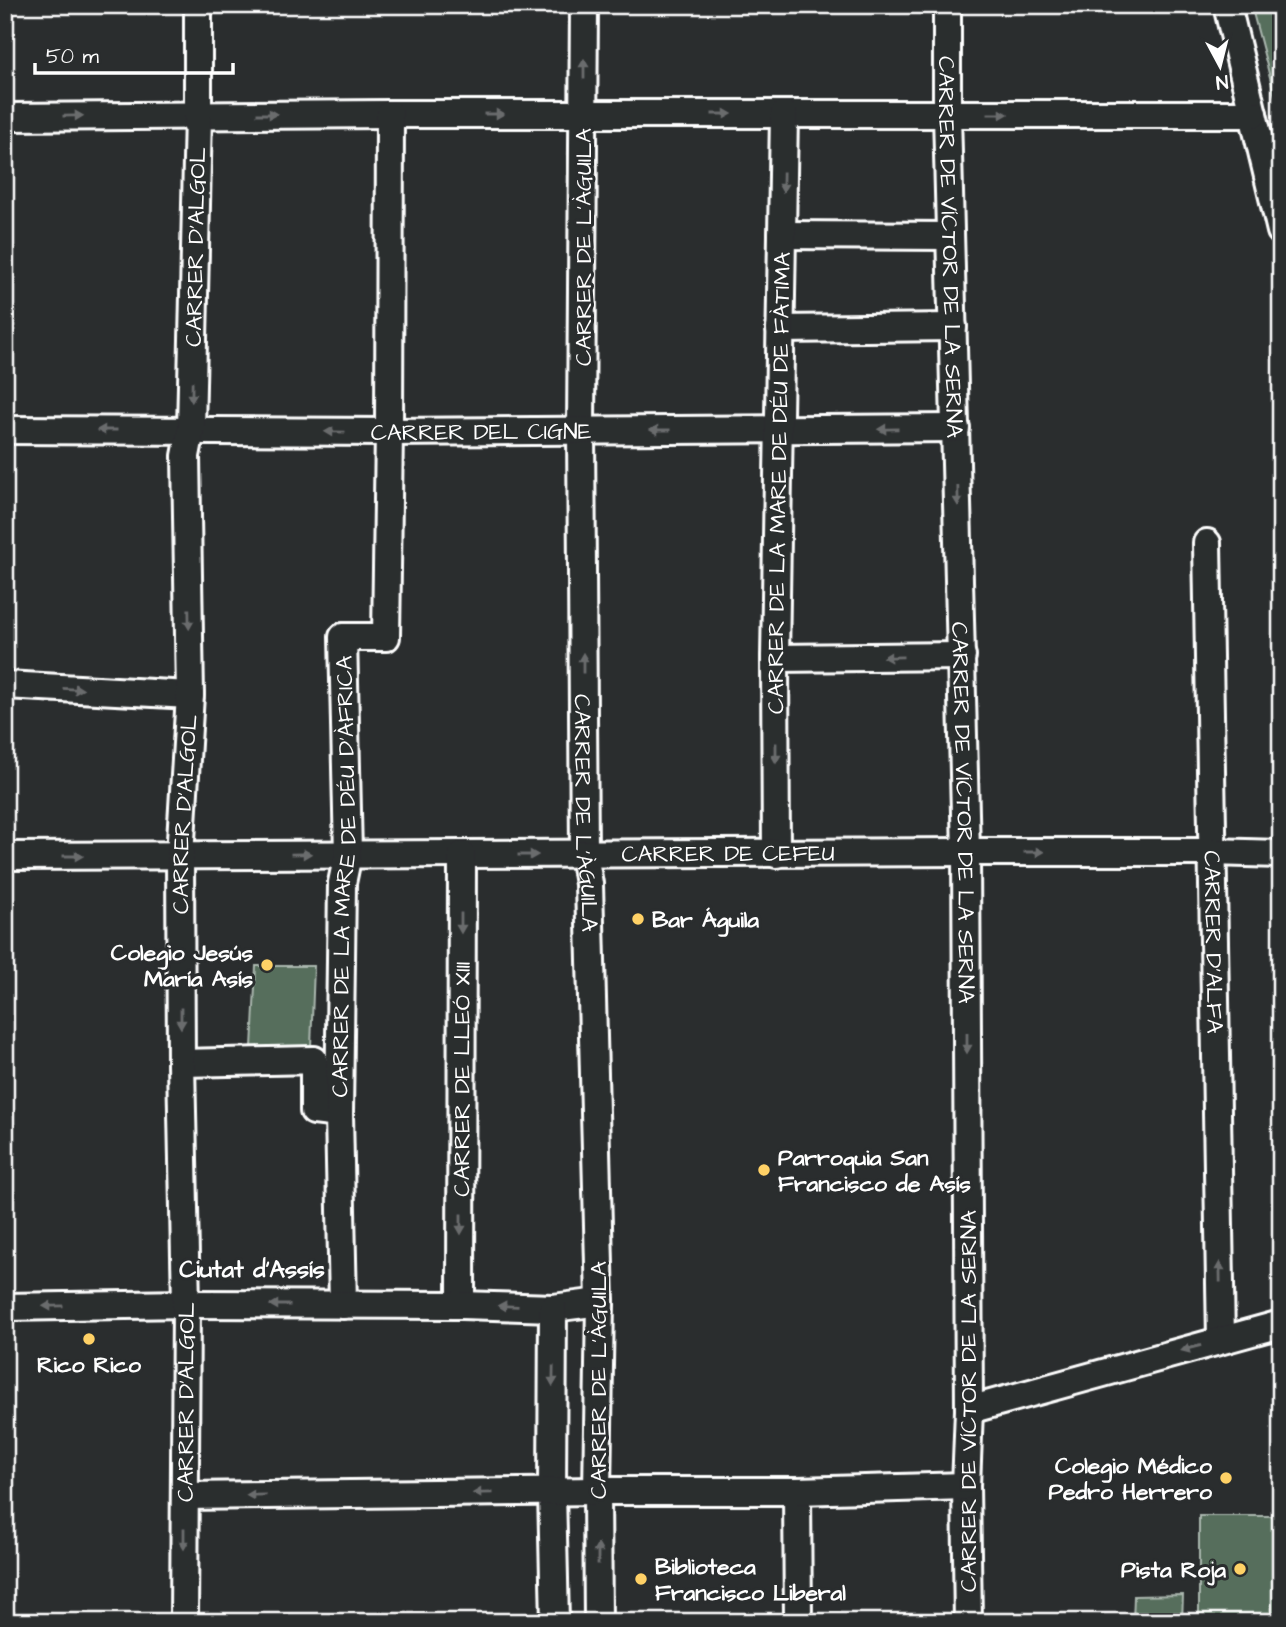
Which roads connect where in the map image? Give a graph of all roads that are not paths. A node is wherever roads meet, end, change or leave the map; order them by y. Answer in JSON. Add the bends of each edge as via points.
{"nodes":[{"id":1,"x":198,"y":5,"type":"edge"},
{"id":2,"x":584,"y":5,"type":"edge"},
{"id":3,"x":947,"y":5,"type":"edge"},
{"id":4,"x":1227,"y":5,"type":"edge"},
{"id":5,"x":390,"y":114,"type":"junction"},
{"id":6,"x":584,"y":114,"type":"junction"},
{"id":7,"x":784,"y":114,"type":"junction"},
{"id":8,"x":947,"y":114,"type":"junction"},
{"id":9,"x":1253,"y":114,"type":"junction"},
{"id":10,"x":198,"y":115,"type":"junction"},
{"id":11,"x":5,"y":117,"type":"edge"},
{"id":12,"x":1281,"y":231,"type":"edge"},
{"id":13,"x":782,"y":235,"type":"junction"},
{"id":14,"x":950,"y":236,"type":"junction"},
{"id":15,"x":953,"y":327,"type":"junction"},
{"id":16,"x":780,"y":329,"type":"junction"},
{"id":17,"x":956,"y":428,"type":"junction"},
{"id":18,"x":5,"y":430,"type":"edge"},
{"id":19,"x":191,"y":430,"type":"junction"},
{"id":20,"x":582,"y":430,"type":"junction"},
{"id":21,"x":778,"y":430,"type":"junction"},
{"id":22,"x":389,"y":432,"type":"junction"},
{"id":23,"x":1208,"y":543,"type":"dead end"},
{"id":24,"x":962,"y":656,"type":"junction"},
{"id":25,"x":775,"y":659,"type":"junction"},
{"id":26,"x":5,"y":685,"type":"edge"},
{"id":27,"x":190,"y":695,"type":"junction"},
{"id":28,"x":966,"y":852,"type":"junction"},
{"id":29,"x":1212,"y":852,"type":"junction"},
{"id":30,"x":776,"y":853,"type":"junction"},
{"id":31,"x":348,"y":854,"type":"junction"},
{"id":32,"x":583,"y":854,"type":"junction"},
{"id":33,"x":1281,"y":854,"type":"edge"},
{"id":34,"x":461,"y":855,"type":"junction"},
{"id":35,"x":5,"y":856,"type":"edge"},
{"id":36,"x":180,"y":856,"type":"junction"},
{"id":37,"x":181,"y":1063,"type":"junction"},
{"id":38,"x":339,"y":1114,"type":"junction"},
{"id":39,"x":600,"y":1302,"type":"junction"},
{"id":40,"x":186,"y":1304,"type":"junction"},
{"id":41,"x":343,"y":1305,"type":"junction"},
{"id":42,"x":461,"y":1305,"type":"junction"},
{"id":43,"x":5,"y":1307,"type":"edge"},
{"id":44,"x":553,"y":1308,"type":"junction"},
{"id":45,"x":1281,"y":1324,"type":"edge"},
{"id":46,"x":1221,"y":1340,"type":"junction"},
{"id":47,"x":969,"y":1410,"type":"junction"},
{"id":48,"x":966,"y":1486,"type":"junction"},
{"id":49,"x":597,"y":1491,"type":"junction"},
{"id":50,"x":797,"y":1491,"type":"junction"},
{"id":51,"x":552,"y":1492,"type":"junction"},
{"id":52,"x":184,"y":1496,"type":"junction"},
{"id":53,"x":184,"y":1622,"type":"edge"},
{"id":54,"x":555,"y":1622,"type":"edge"},
{"id":55,"x":598,"y":1622,"type":"edge"},
{"id":56,"x":798,"y":1622,"type":"edge"},
{"id":57,"x":968,"y":1622,"type":"edge"}],
"edges":[{"from":1,"to":10,"type":"street","name":"CARRER D'ALGOL"},
{"from":6,"to":2,"type":"street","name":"CARRER DE L'ÀGUILA","one_way":true},
{"from":3,"to":8,"type":"street","name":"CARRER DE VÍCTOR DE LA SERNA"},
{"from":4,"to":9,"type":"street"},
{"from":5,"to":6,"type":"street","one_way":true},
{"from":10,"to":5,"type":"street","one_way":true},
{"from":5,"to":22,"type":"street","name":"CARRER DE LA MARE DE DÉU D'ÀFRICA"},
{"from":6,"to":7,"type":"street","one_way":true},
{"from":6,"to":20,"type":"street","name":"CARRER DE L'ÀGUILA"},
{"from":7,"to":8,"type":"street"},
{"from":7,"to":13,"type":"street","name":"CARRER DE LA MARE DE DÉU DE FÀTIMA","one_way":true},
{"from":8,"to":9,"type":"street","one_way":true},
{"from":8,"to":14,"type":"street","name":"CARRER DE VÍCTOR DE LA SERNA"},
{"from":9,"to":12,"type":"street"},
{"from":11,"to":10,"type":"street","one_way":true},
{"from":10,"to":19,"type":"street","name":"CARRER D'ALGOL","one_way":true},
{"from":13,"to":14,"type":"street"},
{"from":13,"to":16,"type":"street","name":"CARRER DE LA MARE DE DÉU DE FÀTIMA"},
{"from":14,"to":15,"type":"street","name":"CARRER DE VÍCTOR DE LA SERNA"},
{"from":15,"to":16,"type":"street"},
{"from":15,"to":17,"type":"street","name":"CARRER DE VÍCTOR DE LA SERNA"},
{"from":16,"to":21,"type":"street","name":"CARRER DE LA MARE DE DÉU DE FÀTIMA"},
{"from":17,"to":21,"type":"street","name":"CARRER DEL CIGNE","one_way":true},
{"from":17,"to":24,"type":"street","name":"CARRER DE VÍCTOR DE LA SERNA","one_way":true},
{"from":19,"to":18,"type":"street","name":"CARRER DEL CIGNE","one_way":true},
{"from":22,"to":19,"type":"street","name":"CARRER DEL CIGNE","one_way":true},
{"from":19,"to":27,"type":"street","name":"CARRER D'ALGOL","one_way":true,"via":[[186,456]]},
{"from":21,"to":20,"type":"street","name":"CARRER DEL CIGNE","one_way":true},
{"from":20,"to":22,"type":"street","name":"CARRER DEL CIGNE"},
{"from":32,"to":20,"type":"street","name":"CARRER DE L'ÀGUILA","one_way":true},
{"from":21,"to":25,"type":"street","name":"CARRER DE LA MARE DE DÉU DE FÀTIMA"},
{"from":22,"to":31,"type":"street","name":"CARRER DE LA MARE DE DÉU D'ÀFRICA","via":[[386,637],[343,637]]},
{"from":23,"to":29,"type":"street","name":"CARRER D'ALFA"},
{"from":24,"to":25,"type":"street","one_way":true},
{"from":24,"to":28,"type":"street","name":"CARRER DE VÍCTOR DE LA SERNA"},
{"from":25,"to":30,"type":"street","name":"CARRER DE LA MARE DE DÉU DE FÀTIMA","one_way":true},
{"from":26,"to":27,"type":"street","one_way":true},
{"from":27,"to":36,"type":"street","name":"CARRER D'ALGOL"},
{"from":28,"to":29,"type":"street","name":"CARRER DE CEFEU","one_way":true},
{"from":28,"to":30,"type":"street","name":"CARRER DE CEFEU"},
{"from":28,"to":47,"type":"street","name":"CARRER DE VÍCTOR DE LA SERNA","one_way":true},
{"from":29,"to":33,"type":"street","name":"CARRER DE CEFEU"},
{"from":46,"to":29,"type":"street","name":"CARRER D'ALFA","one_way":true},
{"from":30,"to":32,"type":"street","name":"CARRER DE CEFEU"},
{"from":31,"to":34,"type":"street","name":"CARRER DE CEFEU"},
{"from":36,"to":31,"type":"street","name":"CARRER DE CEFEU","one_way":true},
{"from":31,"to":38,"type":"street","name":"CARRER DE LA MARE DE DÉU D'ÀFRICA","via":[[342,883]]},
{"from":34,"to":32,"type":"street","name":"CARRER DE CEFEU","one_way":true},
{"from":32,"to":39,"type":"street","name":"CARRER DE L'ÀGUILA","via":[[589,884]]},
{"from":34,"to":42,"type":"street","name":"CARRER DE LLEÓ XIII","one_way":true},
{"from":35,"to":36,"type":"street","name":"CARRER DE CEFEU","one_way":true},
{"from":36,"to":37,"type":"street","name":"CARRER D'ALGOL","one_way":true},
{"from":37,"to":38,"type":"street","via":[[314,1060],[314,1111]]},
{"from":37,"to":40,"type":"street","name":"CARRER D'ALGOL"},
{"from":38,"to":41,"type":"street","name":"CARRER DE LA MARE DE DÉU D'ÀFRICA"},
{"from":39,"to":44,"type":"street"},
{"from":39,"to":49,"type":"street","name":"CARRER DE L'ÀGUILA"},
{"from":41,"to":40,"type":"street","one_way":true},
{"from":40,"to":43,"type":"street","one_way":true},
{"from":40,"to":52,"type":"street","name":"CARRER D'ALGOL"},
{"from":41,"to":42,"type":"street"},
{"from":44,"to":42,"type":"street","one_way":true},
{"from":44,"to":51,"type":"street","name":"CARRER DE L'ÀGUILA","one_way":true},
{"from":45,"to":46,"type":"street"},
{"from":46,"to":47,"type":"street","one_way":true},
{"from":47,"to":48,"type":"street","name":"CARRER DE VÍCTOR DE LA SERNA"},
{"from":48,"to":50,"type":"street"},
{"from":48,"to":57,"type":"street","name":"CARRER DE VÍCTOR DE LA SERNA"},
{"from":49,"to":50,"type":"street"},
{"from":49,"to":51,"type":"street"},
{"from":55,"to":49,"type":"street","name":"CARRER DE L'ÀGUILA","one_way":true},
{"from":50,"to":56,"type":"street"},
{"from":51,"to":52,"type":"street","one_way":true},
{"from":51,"to":54,"type":"street","name":"CARRER DE L'ÀGUILA"},
{"from":52,"to":53,"type":"street","name":"CARRER D'ALGOL","one_way":true}]}
